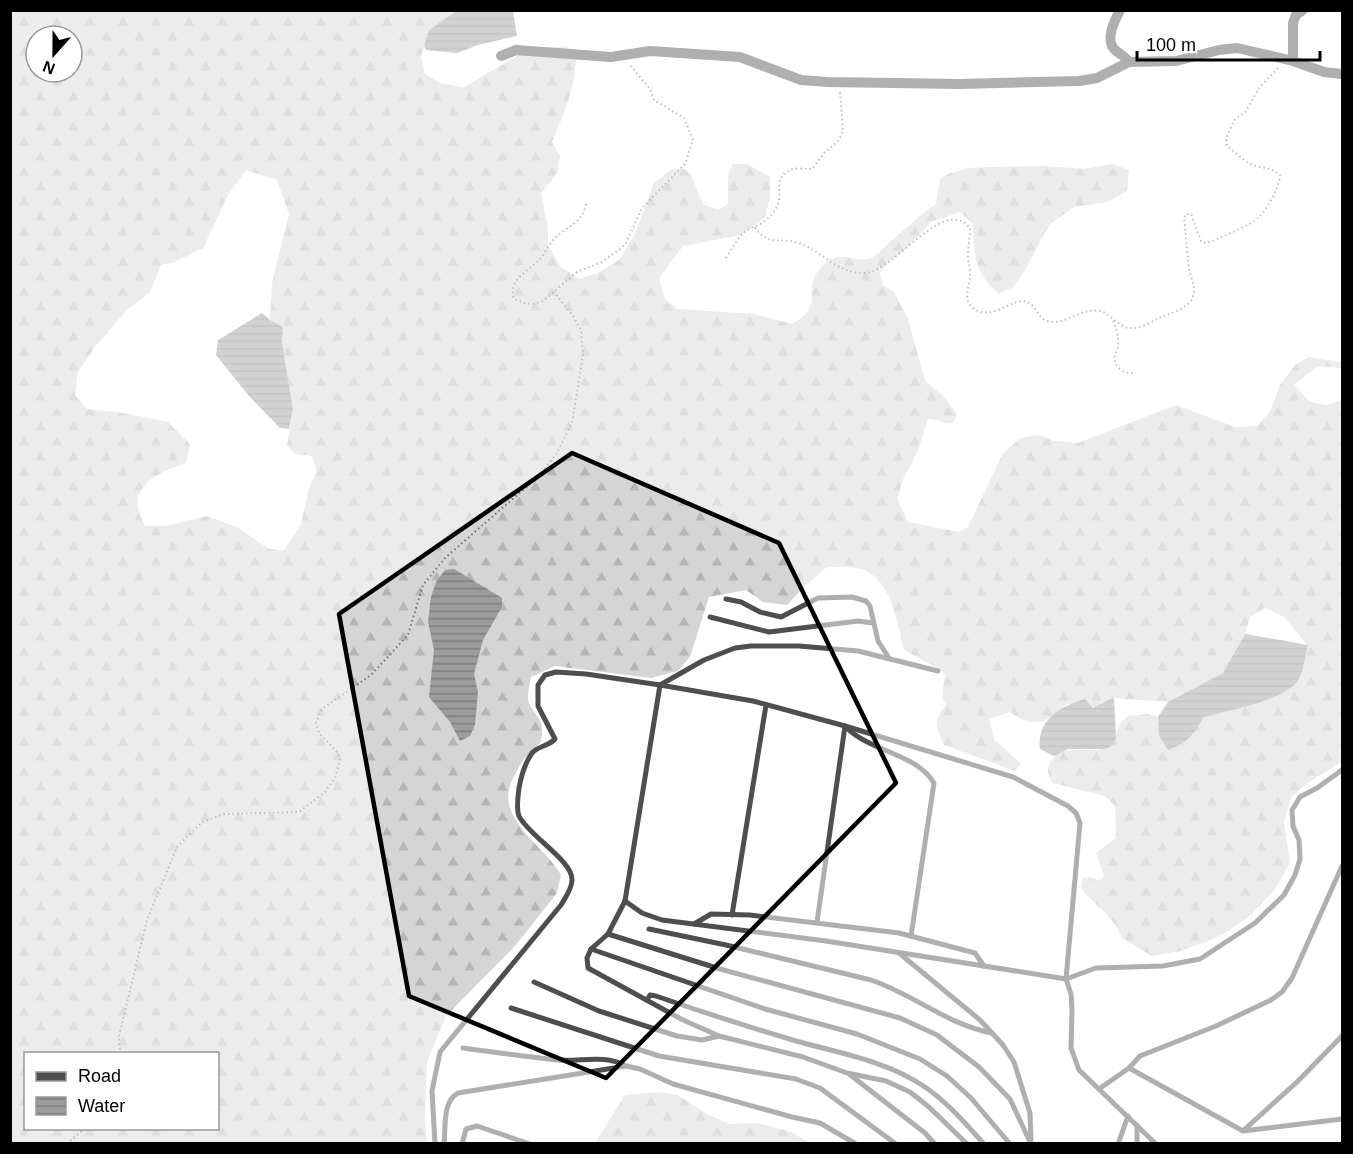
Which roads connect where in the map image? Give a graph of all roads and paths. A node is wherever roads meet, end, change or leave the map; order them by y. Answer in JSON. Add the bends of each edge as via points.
{"nodes":[{"id":1,"x":1120,"y":10,"type":"edge"},
{"id":2,"x":1304,"y":10,"type":"edge"},
{"id":3,"x":633,"y":53,"type":"junction"},
{"id":4,"x":501,"y":56,"type":"dead end"},
{"id":5,"x":1289,"y":60,"type":"junction"},
{"id":6,"x":1129,"y":62,"type":"junction"},
{"id":7,"x":1342,"y":74,"type":"edge"},
{"id":8,"x":840,"y":83,"type":"junction"},
{"id":9,"x":586,"y":204,"type":"dead end"},
{"id":10,"x":754,"y":227,"type":"junction"},
{"id":11,"x":726,"y":258,"type":"dead end"},
{"id":12,"x":554,"y":292,"type":"junction"},
{"id":13,"x":1113,"y":320,"type":"junction"},
{"id":14,"x":1133,"y":373,"type":"dead end"},
{"id":15,"x":726,"y":599,"type":"dead end"},
{"id":16,"x":710,"y":617,"type":"dead end"},
{"id":17,"x":873,"y":623,"type":"junction"},
{"id":18,"x":889,"y":658,"type":"junction"},
{"id":19,"x":938,"y":671,"type":"dead end"},
{"id":20,"x":660,"y":685,"type":"junction"},
{"id":21,"x":766,"y":705,"type":"junction"},
{"id":22,"x":845,"y":726,"type":"junction"},
{"id":23,"x":1342,"y":770,"type":"edge"},
{"id":24,"x":1342,"y":866,"type":"edge"},
{"id":25,"x":625,"y":901,"type":"junction"},
{"id":26,"x":732,"y":915,"type":"junction"},
{"id":27,"x":817,"y":922,"type":"junction"},
{"id":28,"x":694,"y":924,"type":"junction"},
{"id":29,"x":648,"y":930,"type":"dead end"},
{"id":30,"x":608,"y":934,"type":"junction"},
{"id":31,"x":911,"y":936,"type":"junction"},
{"id":32,"x":591,"y":949,"type":"junction"},
{"id":33,"x":898,"y":952,"type":"junction"},
{"id":34,"x":984,"y":966,"type":"junction"},
{"id":35,"x":1066,"y":979,"type":"junction"},
{"id":36,"x":534,"y":982,"type":"dead end"},
{"id":37,"x":647,"y":1000,"type":"junction"},
{"id":38,"x":511,"y":1008,"type":"dead end"},
{"id":39,"x":992,"y":1033,"type":"junction"},
{"id":40,"x":718,"y":1036,"type":"junction"},
{"id":41,"x":1342,"y":1036,"type":"edge"},
{"id":42,"x":463,"y":1048,"type":"dead end"},
{"id":43,"x":120,"y":1052,"type":"edge"},
{"id":44,"x":626,"y":1066,"type":"junction"},
{"id":45,"x":1129,"y":1068,"type":"junction"},
{"id":46,"x":847,"y":1073,"type":"junction"},
{"id":47,"x":1099,"y":1089,"type":"junction"},
{"id":48,"x":1128,"y":1116,"type":"junction"},
{"id":49,"x":1342,"y":1119,"type":"edge"},
{"id":50,"x":1137,"y":1125,"type":"junction"},
{"id":51,"x":83,"y":1130,"type":"edge"},
{"id":52,"x":1243,"y":1131,"type":"junction"},
{"id":53,"x":67,"y":1143,"type":"edge"},
{"id":54,"x":435,"y":1143,"type":"edge"},
{"id":55,"x":444,"y":1143,"type":"edge"},
{"id":56,"x":462,"y":1143,"type":"edge"},
{"id":57,"x":530,"y":1143,"type":"edge"},
{"id":58,"x":856,"y":1143,"type":"edge"},
{"id":59,"x":896,"y":1143,"type":"edge"},
{"id":60,"x":935,"y":1143,"type":"edge"},
{"id":61,"x":967,"y":1143,"type":"edge"},
{"id":62,"x":984,"y":1143,"type":"edge"},
{"id":63,"x":1010,"y":1143,"type":"edge"},
{"id":64,"x":1030,"y":1143,"type":"edge"},
{"id":65,"x":1118,"y":1143,"type":"edge"},
{"id":66,"x":1137,"y":1143,"type":"edge"},
{"id":67,"x":1156,"y":1143,"type":"edge"}],
"edges":[{"from":1,"to":6,"type":"street","via":[[1111,43]]},
{"from":2,"to":5,"type":"street","via":[[1293,23]]},
{"from":3,"to":4,"type":"street","via":[[611,57],[516,50]]},
{"from":3,"to":8,"type":"street","via":[[740,57],[801,80]]},
{"from":3,"to":12,"type":"path","via":[[629,62],[654,100],[684,118],[693,140],[691,151],[685,164],[642,208],[626,243],[602,262],[576,272]]},
{"from":5,"to":6,"type":"street","via":[[1237,48],[1176,61]]},
{"from":5,"to":7,"type":"street"},
{"from":5,"to":13,"type":"path","via":[[1260,87],[1226,138],[1227,146],[1246,161],[1281,175],[1257,219],[1206,243],[1201,242],[1191,214],[1186,214],[1192,299],[1183,309],[1139,327],[1131,328]]},
{"from":6,"to":8,"type":"street","via":[[1097,78],[1079,81]]},
{"from":8,"to":10,"type":"path","via":[[844,120],[838,140],[812,169],[795,168],[785,173],[779,182],[775,209]]},
{"from":9,"to":12,"type":"path","via":[[577,223],[554,238],[540,259],[514,283],[512,292],[514,299],[533,304],[543,302]]},
{"from":10,"to":11,"type":"path","via":[[740,236]]},
{"from":10,"to":13,"type":"path","via":[[769,240],[798,243],[835,265],[864,273],[880,270],[937,224],[959,220],[970,228],[967,302],[974,309],[985,313],[1027,302],[1048,321],[1099,311]]},
{"from":12,"to":43,"type":"path","via":[[581,330],[583,355],[572,423],[557,453],[539,476],[445,558],[423,585],[408,635],[371,675],[322,709],[316,723],[319,733],[340,760],[335,778],[325,792],[299,812],[224,814],[202,822],[177,847],[147,920],[119,1036]]},
{"from":13,"to":14,"type":"path","via":[[1119,345],[1114,358],[1116,365],[1126,374]]},
{"from":15,"to":17,"type":"lane","via":[[781,617],[818,598],[852,597],[866,601]]},
{"from":16,"to":17,"type":"lane","via":[[769,632],[858,621]]},
{"from":17,"to":18,"type":"lane"},
{"from":18,"to":19,"type":"lane"},
{"from":18,"to":20,"type":"lane","via":[[858,651],[751,646],[704,660]]},
{"from":20,"to":21,"type":"lane"},
{"from":20,"to":25,"type":"lane"},
{"from":20,"to":54,"type":"lane","via":[[556,672],[545,675],[538,685],[538,706],[555,739],[532,753],[521,776],[519,815],[536,837],[570,868],[572,879],[561,905],[440,1052],[432,1091]]},
{"from":21,"to":22,"type":"lane"},
{"from":21,"to":26,"type":"lane"},
{"from":22,"to":27,"type":"lane"},
{"from":22,"to":31,"type":"lane","via":[[856,737],[916,765],[934,783]]},
{"from":22,"to":35,"type":"lane","via":[[1013,777],[1076,813],[1080,823]]},
{"from":23,"to":35,"type":"lane","via":[[1300,797],[1292,810],[1300,859],[1295,875],[1284,895],[1255,923],[1200,958],[1163,966],[1096,968]]},
{"from":24,"to":45,"type":"lane","via":[[1292,978],[1282,992],[1216,1026],[1140,1056]]},
{"from":25,"to":28,"type":"lane","via":[[662,920]]},
{"from":25,"to":30,"type":"lane"},
{"from":26,"to":27,"type":"lane"},
{"from":26,"to":28,"type":"lane","via":[[711,914]]},
{"from":27,"to":31,"type":"lane"},
{"from":28,"to":33,"type":"lane"},
{"from":29,"to":39,"type":"lane","via":[[871,980],[891,986],[948,1018]]},
{"from":30,"to":32,"type":"lane"},
{"from":30,"to":64,"type":"lane","via":[[900,1018],[936,1035],[979,1067],[1010,1099]]},
{"from":31,"to":34,"type":"lane","via":[[975,953]]},
{"from":32,"to":37,"type":"lane","via":[[588,968]]},
{"from":32,"to":63,"type":"lane","via":[[765,1009],[857,1034],[920,1059],[947,1076]]},
{"from":33,"to":34,"type":"lane"},
{"from":33,"to":39,"type":"lane"},
{"from":34,"to":35,"type":"lane"},
{"from":35,"to":47,"type":"lane","via":[[1071,994],[1071,1048],[1079,1070]]},
{"from":36,"to":40,"type":"lane","via":[[600,1011],[677,1036],[702,1040]]},
{"from":37,"to":40,"type":"lane"},
{"from":37,"to":62,"type":"lane","via":[[650,995],[656,996],[898,1072],[925,1086]]},
{"from":38,"to":59,"type":"lane","via":[[658,1056],[796,1079],[820,1088]]},
{"from":39,"to":64,"type":"lane","via":[[1014,1062],[1030,1113]]},
{"from":40,"to":46,"type":"lane","via":[[803,1057]]},
{"from":41,"to":52,"type":"lane"},
{"from":42,"to":44,"type":"lane","via":[[557,1060],[607,1059]]},
{"from":44,"to":55,"type":"lane","via":[[458,1093],[448,1104]]},
{"from":44,"to":58,"type":"lane","via":[[673,1084],[820,1123]]},
{"from":45,"to":47,"type":"lane"},
{"from":45,"to":52,"type":"lane"},
{"from":46,"to":60,"type":"lane"},
{"from":46,"to":61,"type":"lane","via":[[886,1081],[910,1092]]},
{"from":47,"to":48,"type":"lane"},
{"from":48,"to":50,"type":"lane"},
{"from":48,"to":65,"type":"lane"},
{"from":49,"to":52,"type":"lane"},
{"from":50,"to":66,"type":"lane"},
{"from":50,"to":67,"type":"lane"},
{"from":51,"to":53,"type":"path"},
{"from":56,"to":57,"type":"lane","via":[[466,1129],[477,1125]]}]}
